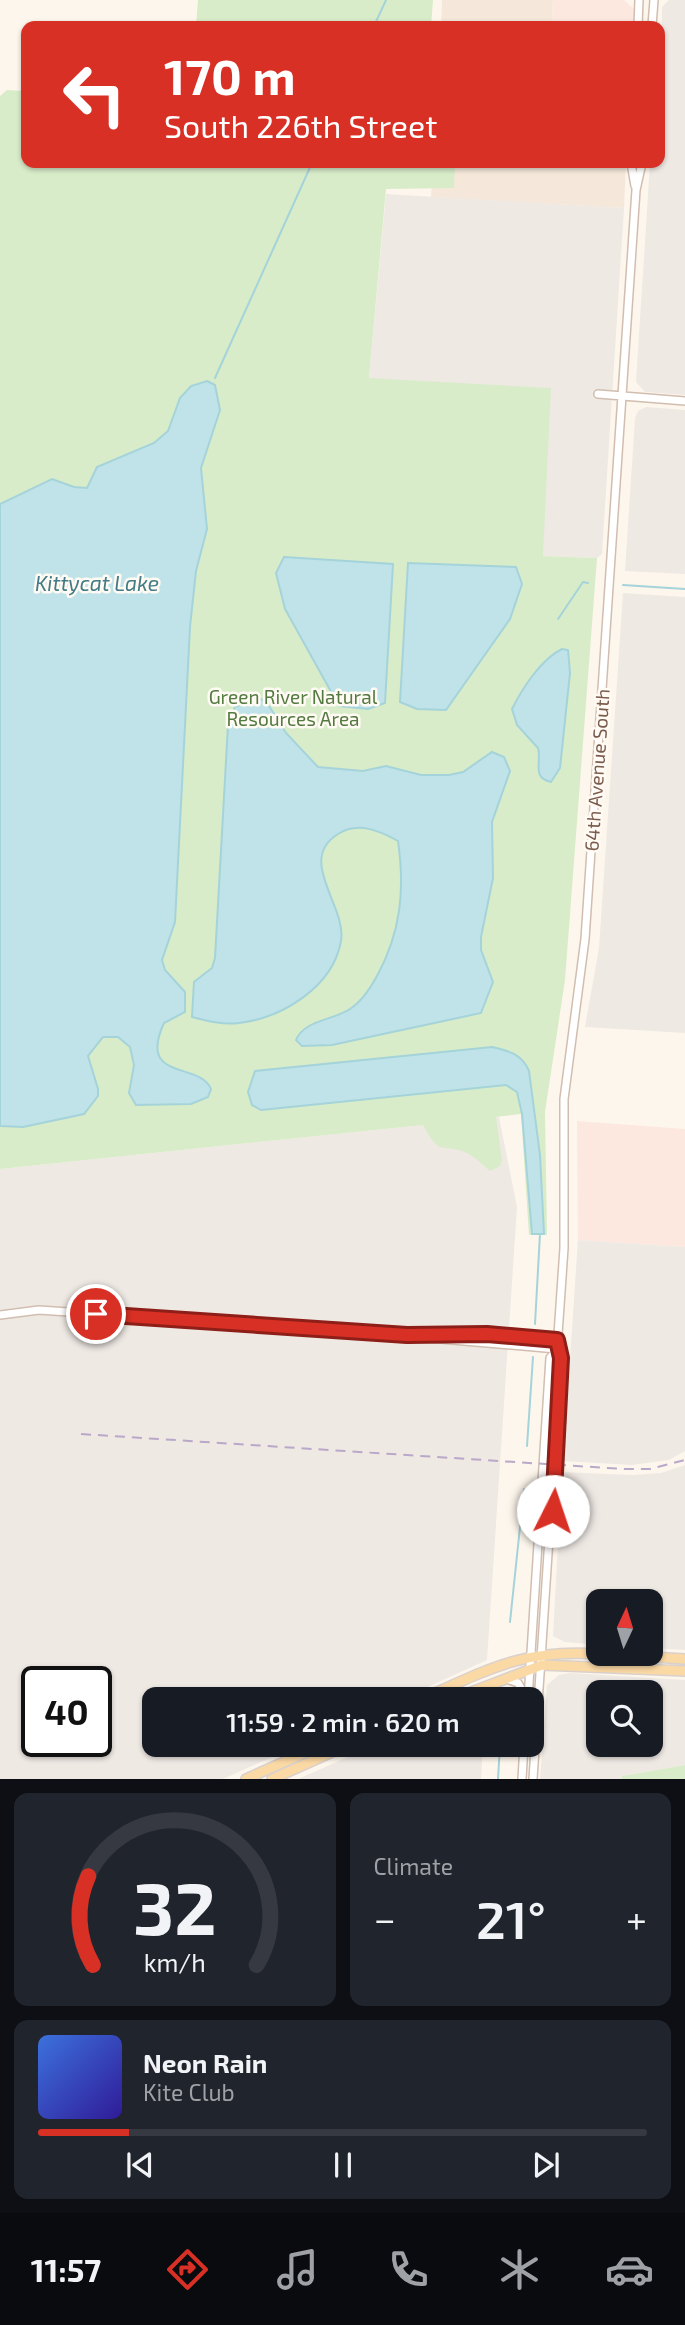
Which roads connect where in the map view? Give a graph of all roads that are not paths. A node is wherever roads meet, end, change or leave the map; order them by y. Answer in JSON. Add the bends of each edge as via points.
{"nodes":[{"id":1,"x":639,"y":0,"type":"edge"},
{"id":2,"x":654,"y":0,"type":"edge"},
{"id":3,"x":638,"y":21,"type":"edge"},
{"id":4,"x":652,"y":21,"type":"edge"},
{"id":5,"x":632,"y":168,"type":"edge"},
{"id":6,"x":641,"y":168,"type":"edge"},
{"id":7,"x":636,"y":190,"type":"junction"},
{"id":8,"x":598,"y":394,"type":"dead end"},
{"id":9,"x":624,"y":396,"type":"junction"},
{"id":10,"x":685,"y":401,"type":"edge"},
{"id":11,"x":0,"y":1315,"type":"edge"},
{"id":12,"x":557,"y":1345,"type":"junction"},
{"id":13,"x":543,"y":1653,"type":"junction"},
{"id":14,"x":586,"y":1654,"type":"edge"},
{"id":15,"x":532,"y":1655,"type":"junction"},
{"id":16,"x":663,"y":1658,"type":"edge"},
{"id":17,"x":685,"y":1659,"type":"edge"},
{"id":18,"x":542,"y":1665,"type":"junction"},
{"id":19,"x":531,"y":1668,"type":"junction"},
{"id":20,"x":685,"y":1671,"type":"edge"},
{"id":21,"x":503,"y":1678,"type":"junction"},
{"id":22,"x":449,"y":1687,"type":"edge"},
{"id":23,"x":482,"y":1687,"type":"edge"},
{"id":24,"x":520,"y":1687,"type":"edge"},
{"id":25,"x":529,"y":1687,"type":"edge"},
{"id":26,"x":295,"y":1757,"type":"edge"},
{"id":27,"x":321,"y":1757,"type":"edge"},
{"id":28,"x":523,"y":1757,"type":"edge"},
{"id":29,"x":246,"y":1779,"type":"edge"},
{"id":30,"x":272,"y":1779,"type":"edge"},
{"id":31,"x":522,"y":1779,"type":"edge"},
{"id":32,"x":533,"y":1779,"type":"edge"}],
"edges":[{"from":1,"to":3,"type":"street"},
{"from":2,"to":4,"type":"street"},
{"from":5,"to":7,"type":"street","name":"64th Avenue South"},
{"from":6,"to":7,"type":"street","name":"64th Avenue South"},
{"from":7,"to":9,"type":"street","name":"64th Avenue South"},
{"from":8,"to":9,"type":"street"},
{"from":9,"to":10,"type":"street"},
{"from":9,"to":12,"type":"street","name":"64th Avenue South","via":[[584,945],[564,1099],[564,1248]]},
{"from":11,"to":12,"type":"street","via":[[39,1310],[407,1335],[487,1334]]},
{"from":12,"to":13,"type":"street","name":"64th Avenue South","via":[[561,1358]]},
{"from":12,"to":15,"type":"street","name":"64th Avenue South","via":[[550,1357]]},
{"from":13,"to":14,"type":"main road"},
{"from":13,"to":15,"type":"main road"},
{"from":13,"to":18,"type":"street","name":"64th Avenue South"},
{"from":15,"to":19,"type":"street","name":"64th Avenue South"},
{"from":15,"to":22,"type":"main road"},
{"from":16,"to":17,"type":"main road"},
{"from":18,"to":19,"type":"main road"},
{"from":18,"to":20,"type":"main road"},
{"from":18,"to":32,"type":"street","name":"64th Avenue South"},
{"from":19,"to":21,"type":"main road"},
{"from":19,"to":25,"type":"street","name":"64th Avenue South"},
{"from":21,"to":23,"type":"main road"},
{"from":21,"to":24,"type":"street"},
{"from":26,"to":29,"type":"main road"},
{"from":27,"to":30,"type":"main road"},
{"from":28,"to":31,"type":"street"}]}
